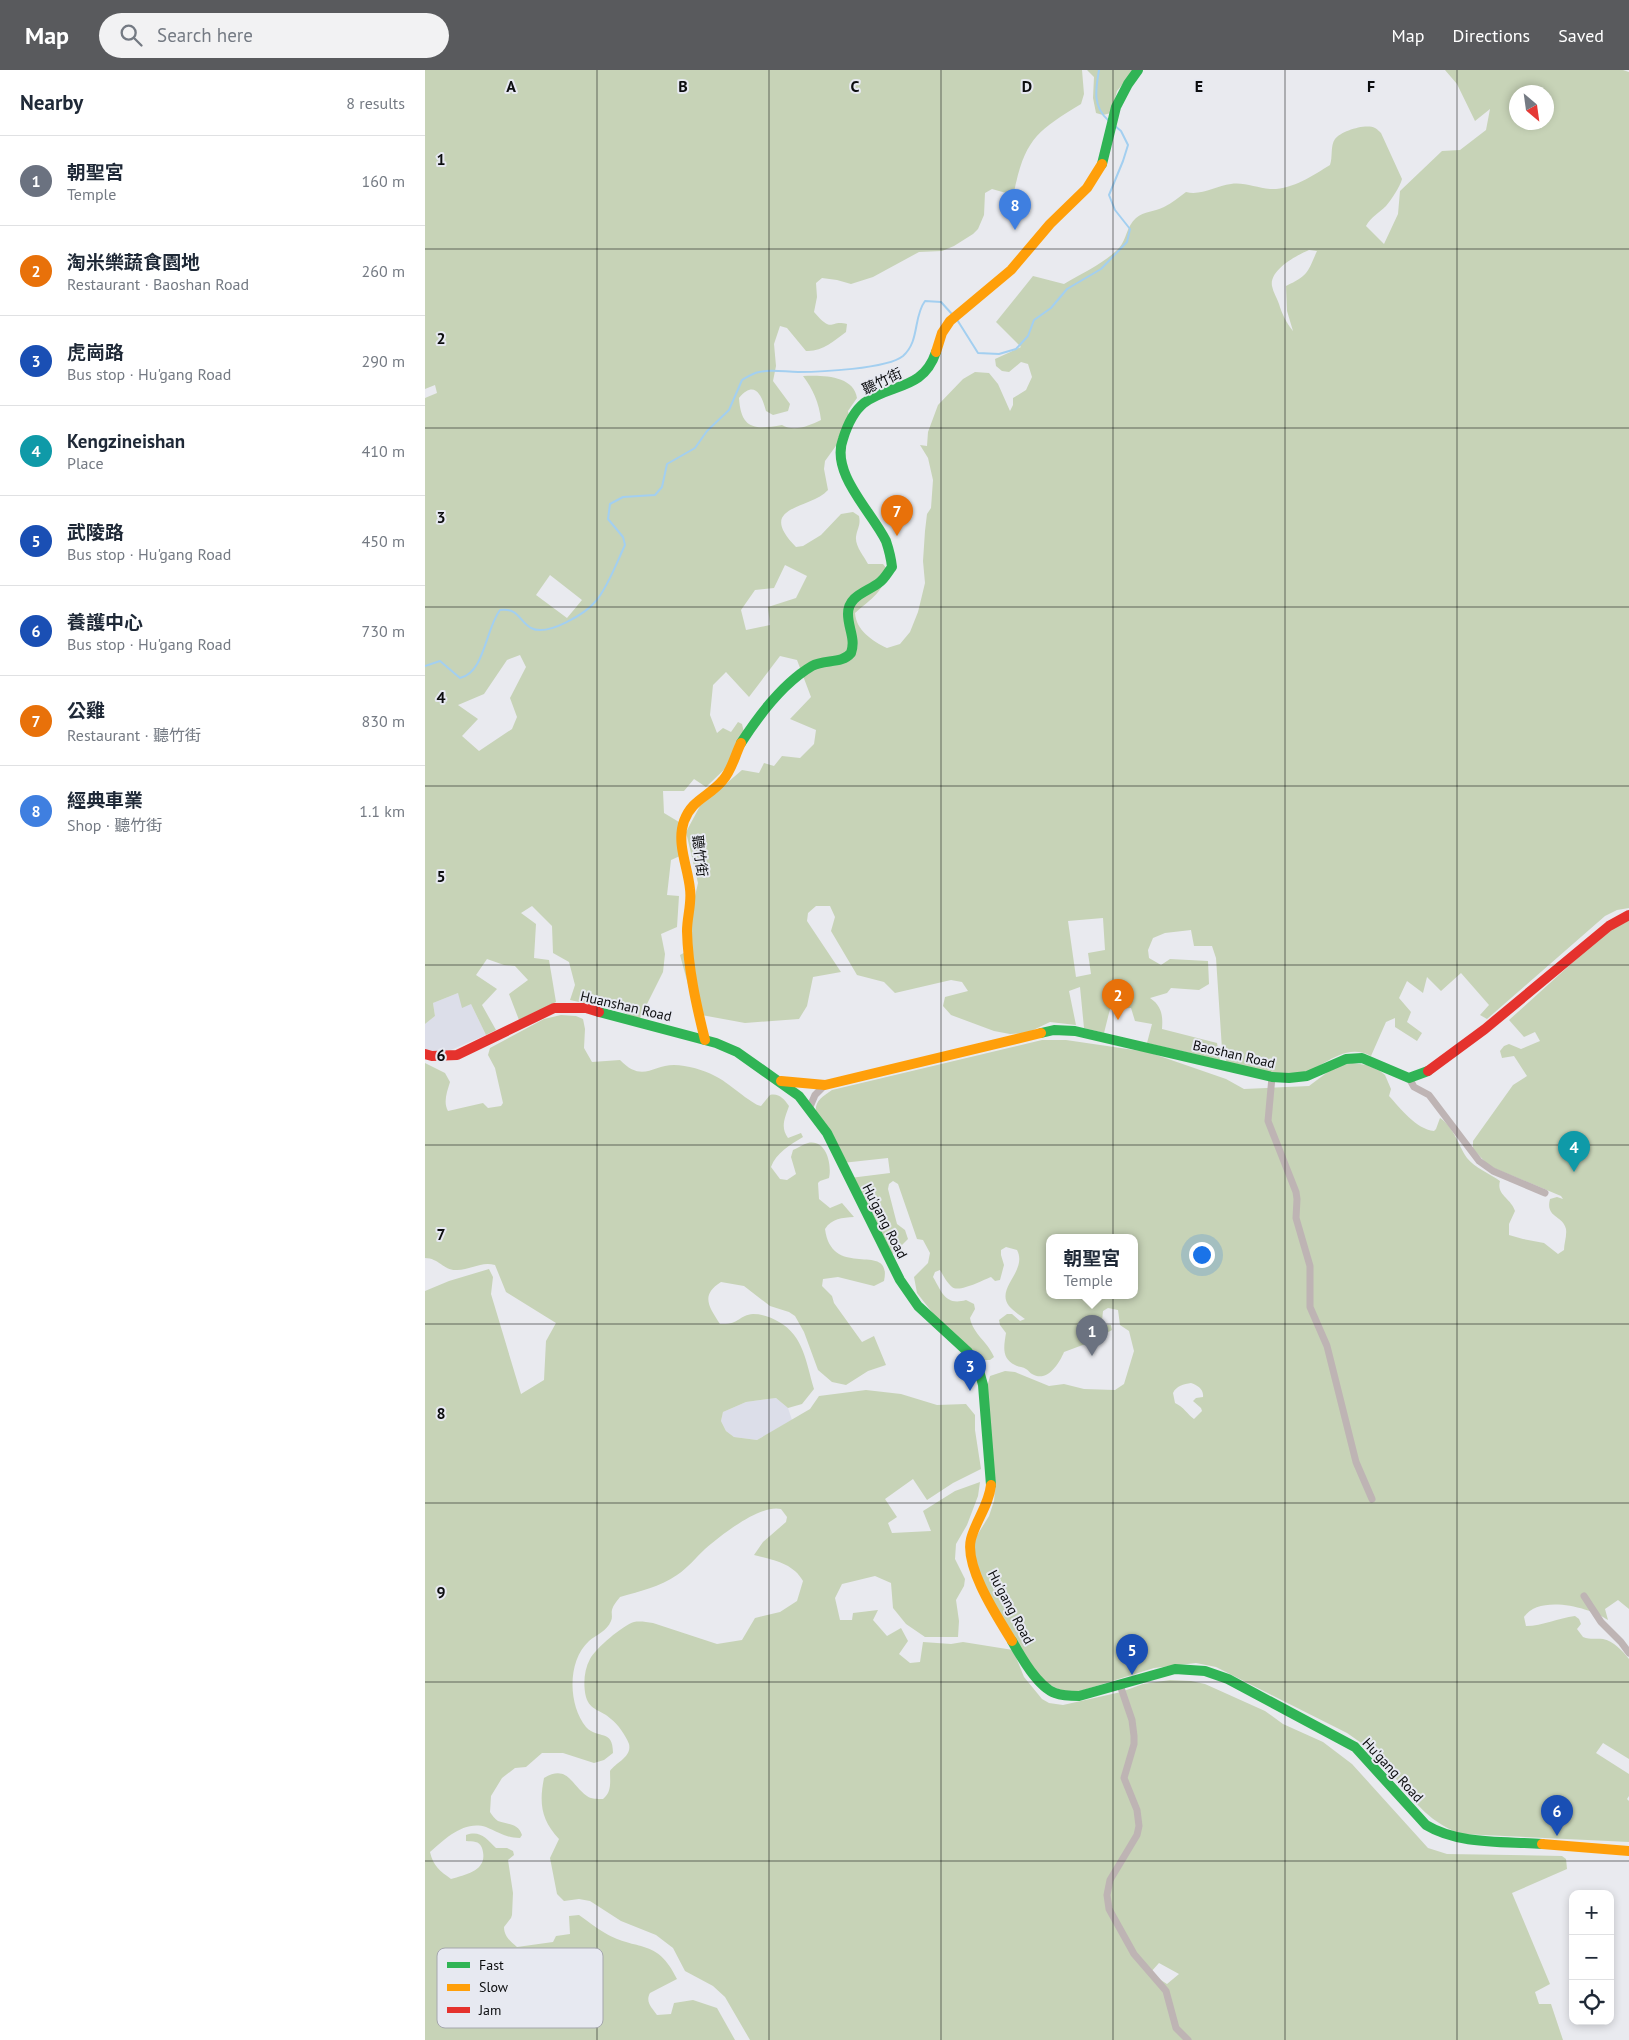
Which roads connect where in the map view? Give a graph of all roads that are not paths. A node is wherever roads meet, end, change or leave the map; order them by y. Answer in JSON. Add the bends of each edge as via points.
{"nodes":[{"id":1,"x":1138,"y":70,"type":"edge"},
{"id":2,"x":1629,"y":915,"type":"edge"},
{"id":3,"x":705,"y":1040,"type":"junction"},
{"id":4,"x":425,"y":1054,"type":"edge"},
{"id":5,"x":1272,"y":1078,"type":"junction"},
{"id":6,"x":1409,"y":1078,"type":"junction"},
{"id":7,"x":780,"y":1081,"type":"junction"},
{"id":8,"x":825,"y":1085,"type":"junction"},
{"id":9,"x":809,"y":1109,"type":"junction"},
{"id":10,"x":1545,"y":1193,"type":"dead end"},
{"id":11,"x":1373,"y":1499,"type":"dead end"},
{"id":12,"x":1584,"y":1596,"type":"dead end"},
{"id":13,"x":1629,"y":1653,"type":"edge"},
{"id":14,"x":1120,"y":1685,"type":"junction"},
{"id":15,"x":1629,"y":1851,"type":"edge"},
{"id":16,"x":1188,"y":2040,"type":"edge"}],
"edges":[{"from":1,"to":3,"type":"street","name":"聽竹街","via":[[1119,98],[1107,152],[1095,179],[1050,224],[1011,270],[948,322],[928,370],[917,380],[868,401],[858,409],[844,435],[840,448],[843,465],[865,511],[891,552],[892,567],[878,584],[856,597],[849,609],[854,643],[851,653],[846,658],[820,662],[803,671],[781,692],[747,734],[724,778],[696,799],[687,813],[682,841],[690,889],[686,923],[688,954]]},
{"from":2,"to":6,"type":"street","via":[[1609,926],[1437,1066]]},
{"from":3,"to":4,"type":"street","name":"Huanshan Road","via":[[586,1008],[565,1007],[533,1017],[457,1055]]},
{"from":3,"to":7,"type":"street","name":"Huanshan Road","via":[[737,1052]]},
{"from":5,"to":6,"type":"street","name":"Baoshan Road","via":[[1307,1076],[1346,1059],[1362,1058]]},
{"from":5,"to":8,"type":"street","name":"Baoshan Road","via":[[1075,1031],[1053,1030]]},
{"from":5,"to":11,"type":"street","via":[[1268,1121],[1296,1192],[1296,1218],[1310,1266],[1310,1307],[1327,1346],[1357,1462]]},
{"from":6,"to":10,"type":"street","via":[[1414,1087],[1429,1095],[1479,1161]]},
{"from":7,"to":8,"type":"street","name":"Baoshan Road"},
{"from":7,"to":9,"type":"street","name":"Huanshan Road"},
{"from":8,"to":9,"type":"street","via":[[815,1095]]},
{"from":9,"to":14,"type":"street","name":"Hu'gang Road","via":[[827,1133],[900,1280],[918,1306],[968,1352],[982,1377],[991,1486],[990,1497],[970,1549],[978,1575],[1010,1640],[1041,1684],[1050,1691],[1079,1696]]},
{"from":12,"to":13,"type":"street","via":[[1601,1622]]},
{"from":14,"to":15,"type":"street","name":"Hu'gang Road","via":[[1175,1669],[1205,1671],[1228,1679],[1355,1747],[1426,1825],[1441,1834]]},
{"from":14,"to":16,"type":"street","via":[[1134,1736],[1125,1778],[1137,1810],[1139,1826],[1110,1880],[1109,1909],[1134,1954],[1167,1992],[1176,2028]]}]}
